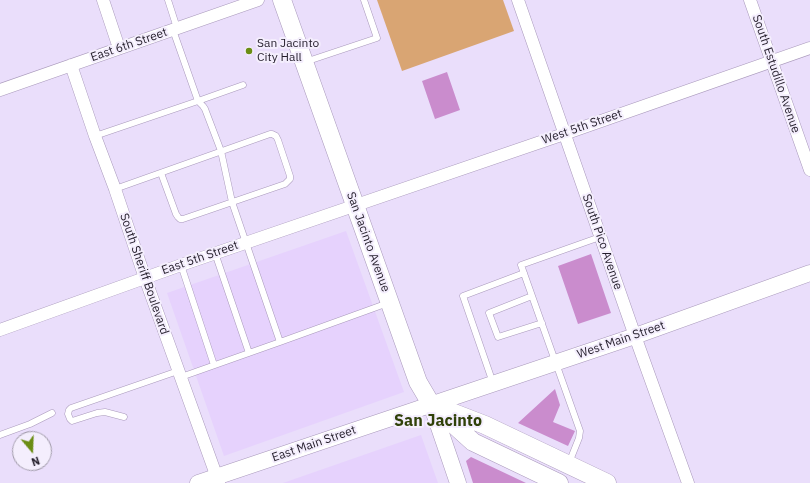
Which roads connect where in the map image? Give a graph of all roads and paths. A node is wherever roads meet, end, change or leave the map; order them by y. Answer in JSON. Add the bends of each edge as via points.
{"nodes":[{"id":1,"x":103,"y":0,"type":"edge"},
{"id":2,"x":168,"y":0,"type":"edge"},
{"id":3,"x":258,"y":0,"type":"edge"},
{"id":4,"x":282,"y":0,"type":"edge"},
{"id":5,"x":364,"y":0,"type":"edge"},
{"id":6,"x":518,"y":0,"type":"edge"},
{"id":7,"x":750,"y":0,"type":"edge"},
{"id":8,"x":175,"y":29,"type":"junction"},
{"id":9,"x":119,"y":48,"type":"junction"},
{"id":10,"x":810,"y":48,"type":"edge"},
{"id":11,"x":772,"y":60,"type":"junction"},
{"id":12,"x":304,"y":63,"type":"junction"},
{"id":13,"x":71,"y":65,"type":"junction"},
{"id":14,"x":243,"y":85,"type":"dead end"},
{"id":15,"x":0,"y":90,"type":"edge"},
{"id":16,"x":198,"y":101,"type":"junction"},
{"id":17,"x":564,"y":134,"type":"junction"},
{"id":18,"x":95,"y":136,"type":"junction"},
{"id":19,"x":220,"y":151,"type":"junction"},
{"id":20,"x":810,"y":170,"type":"edge"},
{"id":21,"x":161,"y":173,"type":"junction"},
{"id":22,"x":115,"y":189,"type":"junction"},
{"id":23,"x":232,"y":202,"type":"junction"},
{"id":24,"x":354,"y":205,"type":"junction"},
{"id":25,"x":600,"y":237,"type":"junction"},
{"id":26,"x":246,"y":242,"type":"junction"},
{"id":27,"x":216,"y":253,"type":"junction"},
{"id":28,"x":181,"y":265,"type":"junction"},
{"id":29,"x":524,"y":273,"type":"junction"},
{"id":30,"x":810,"y":273,"type":"edge"},
{"id":31,"x":145,"y":278,"type":"junction"},
{"id":32,"x":532,"y":296,"type":"junction"},
{"id":33,"x":389,"y":302,"type":"junction"},
{"id":34,"x":542,"y":323,"type":"junction"},
{"id":35,"x":0,"y":330,"type":"edge"},
{"id":36,"x":635,"y":336,"type":"junction"},
{"id":37,"x":280,"y":342,"type":"junction"},
{"id":38,"x":249,"y":353,"type":"junction"},
{"id":39,"x":556,"y":362,"type":"junction"},
{"id":40,"x":214,"y":365,"type":"junction"},
{"id":41,"x":179,"y":374,"type":"junction"},
{"id":42,"x":493,"y":383,"type":"junction"},
{"id":43,"x":430,"y":404,"type":"junction"},
{"id":44,"x":52,"y":413,"type":"dead end"},
{"id":45,"x":124,"y":418,"type":"dead end"},
{"id":46,"x":0,"y":435,"type":"edge"},
{"id":47,"x":568,"y":464,"type":"junction"},
{"id":48,"x":218,"y":480,"type":"edge"},
{"id":49,"x":198,"y":483,"type":"edge"},
{"id":50,"x":458,"y":483,"type":"edge"},
{"id":51,"x":559,"y":483,"type":"edge"},
{"id":52,"x":608,"y":483,"type":"edge"},
{"id":53,"x":688,"y":483,"type":"edge"}],
"edges":[{"from":1,"to":9,"type":"street"},
{"from":2,"to":8,"type":"lane"},
{"from":3,"to":8,"type":"street","name":"East 6th Street"},
{"from":4,"to":12,"type":"main road","name":"San Jacinto Avenue"},
{"from":5,"to":12,"type":"lane","via":[[377,38]]},
{"from":6,"to":17,"type":"street","name":"South Pico Avenue"},
{"from":7,"to":11,"type":"street","name":"South Estudillo Avenue"},
{"from":8,"to":9,"type":"street","name":"East 6th Street"},
{"from":8,"to":16,"type":"lane"},
{"from":9,"to":13,"type":"street","name":"East 6th Street"},
{"from":10,"to":11,"type":"street","name":"West 5th Street"},
{"from":11,"to":17,"type":"street","name":"West 5th Street"},
{"from":11,"to":20,"type":"street","name":"South Estudillo Avenue"},
{"from":12,"to":24,"type":"main road","name":"San Jacinto Avenue"},
{"from":13,"to":15,"type":"street","name":"East 6th Street"},
{"from":13,"to":18,"type":"street","name":"South Sheriff Boulevard"},
{"from":14,"to":16,"type":"lane"},
{"from":16,"to":18,"type":"lane"},
{"from":16,"to":19,"type":"lane","via":[[205,110]]},
{"from":17,"to":24,"type":"street","name":"West 5th Street"},
{"from":17,"to":25,"type":"street","name":"South Pico Avenue"},
{"from":18,"to":22,"type":"street","name":"South Sheriff Boulevard"},
{"from":19,"to":21,"type":"lane"},
{"from":19,"to":23,"type":"lane"},
{"from":19,"to":23,"type":"lane","via":[[272,134],[278,140],[290,176],[285,184]]},
{"from":21,"to":22,"type":"lane"},
{"from":21,"to":23,"type":"lane","via":[[180,219]]},
{"from":22,"to":31,"type":"street","name":"South Sheriff Boulevard"},
{"from":23,"to":26,"type":"lane"},
{"from":24,"to":26,"type":"street","name":"East 5th Street"},
{"from":24,"to":33,"type":"main road","name":"San Jacinto Avenue"},
{"from":25,"to":29,"type":"lane","via":[[521,265]]},
{"from":25,"to":36,"type":"street","name":"South Pico Avenue"},
{"from":26,"to":27,"type":"street","name":"East 5th Street"},
{"from":26,"to":37,"type":"lane"},
{"from":27,"to":28,"type":"street","name":"East 5th Street"},
{"from":27,"to":38,"type":"lane"},
{"from":28,"to":31,"type":"street","name":"East 5th Street"},
{"from":28,"to":40,"type":"lane"},
{"from":29,"to":32,"type":"lane"},
{"from":29,"to":42,"type":"lane","via":[[463,296]]},
{"from":30,"to":36,"type":"street","name":"West Main Street"},
{"from":31,"to":35,"type":"street","name":"East 5th Street"},
{"from":31,"to":41,"type":"street","name":"South Sheriff Boulevard"},
{"from":32,"to":34,"type":"lane"},
{"from":32,"to":34,"type":"lane","via":[[489,313],[498,337]]},
{"from":33,"to":37,"type":"lane"},
{"from":33,"to":43,"type":"main road","name":"San Jacinto Avenue","via":[[418,382]]},
{"from":34,"to":39,"type":"lane"},
{"from":36,"to":39,"type":"street","name":"West Main Street"},
{"from":36,"to":53,"type":"street","name":"South Pico Avenue"},
{"from":37,"to":38,"type":"lane"},
{"from":38,"to":40,"type":"lane"},
{"from":39,"to":42,"type":"street","name":"West Main Street"},
{"from":39,"to":47,"type":"lane","via":[[580,431]]},
{"from":40,"to":41,"type":"lane"},
{"from":41,"to":45,"type":"lane","via":[[71,408],[68,414],[72,421],[105,412]]},
{"from":41,"to":48,"type":"street","name":"South Sheriff Boulevard"},
{"from":42,"to":43,"type":"street","name":"West Main Street"},
{"from":43,"to":47,"type":"main road","via":[[485,425]]},
{"from":43,"to":48,"type":"street","name":"East Main Street"},
{"from":43,"to":50,"type":"street","name":"San Jacinto Avenue"},
{"from":43,"to":51,"type":"main road","via":[[473,442]]},
{"from":44,"to":46,"type":"lane"},
{"from":47,"to":52,"type":"main road"},
{"from":48,"to":49,"type":"street","name":"East Main Street"}]}
